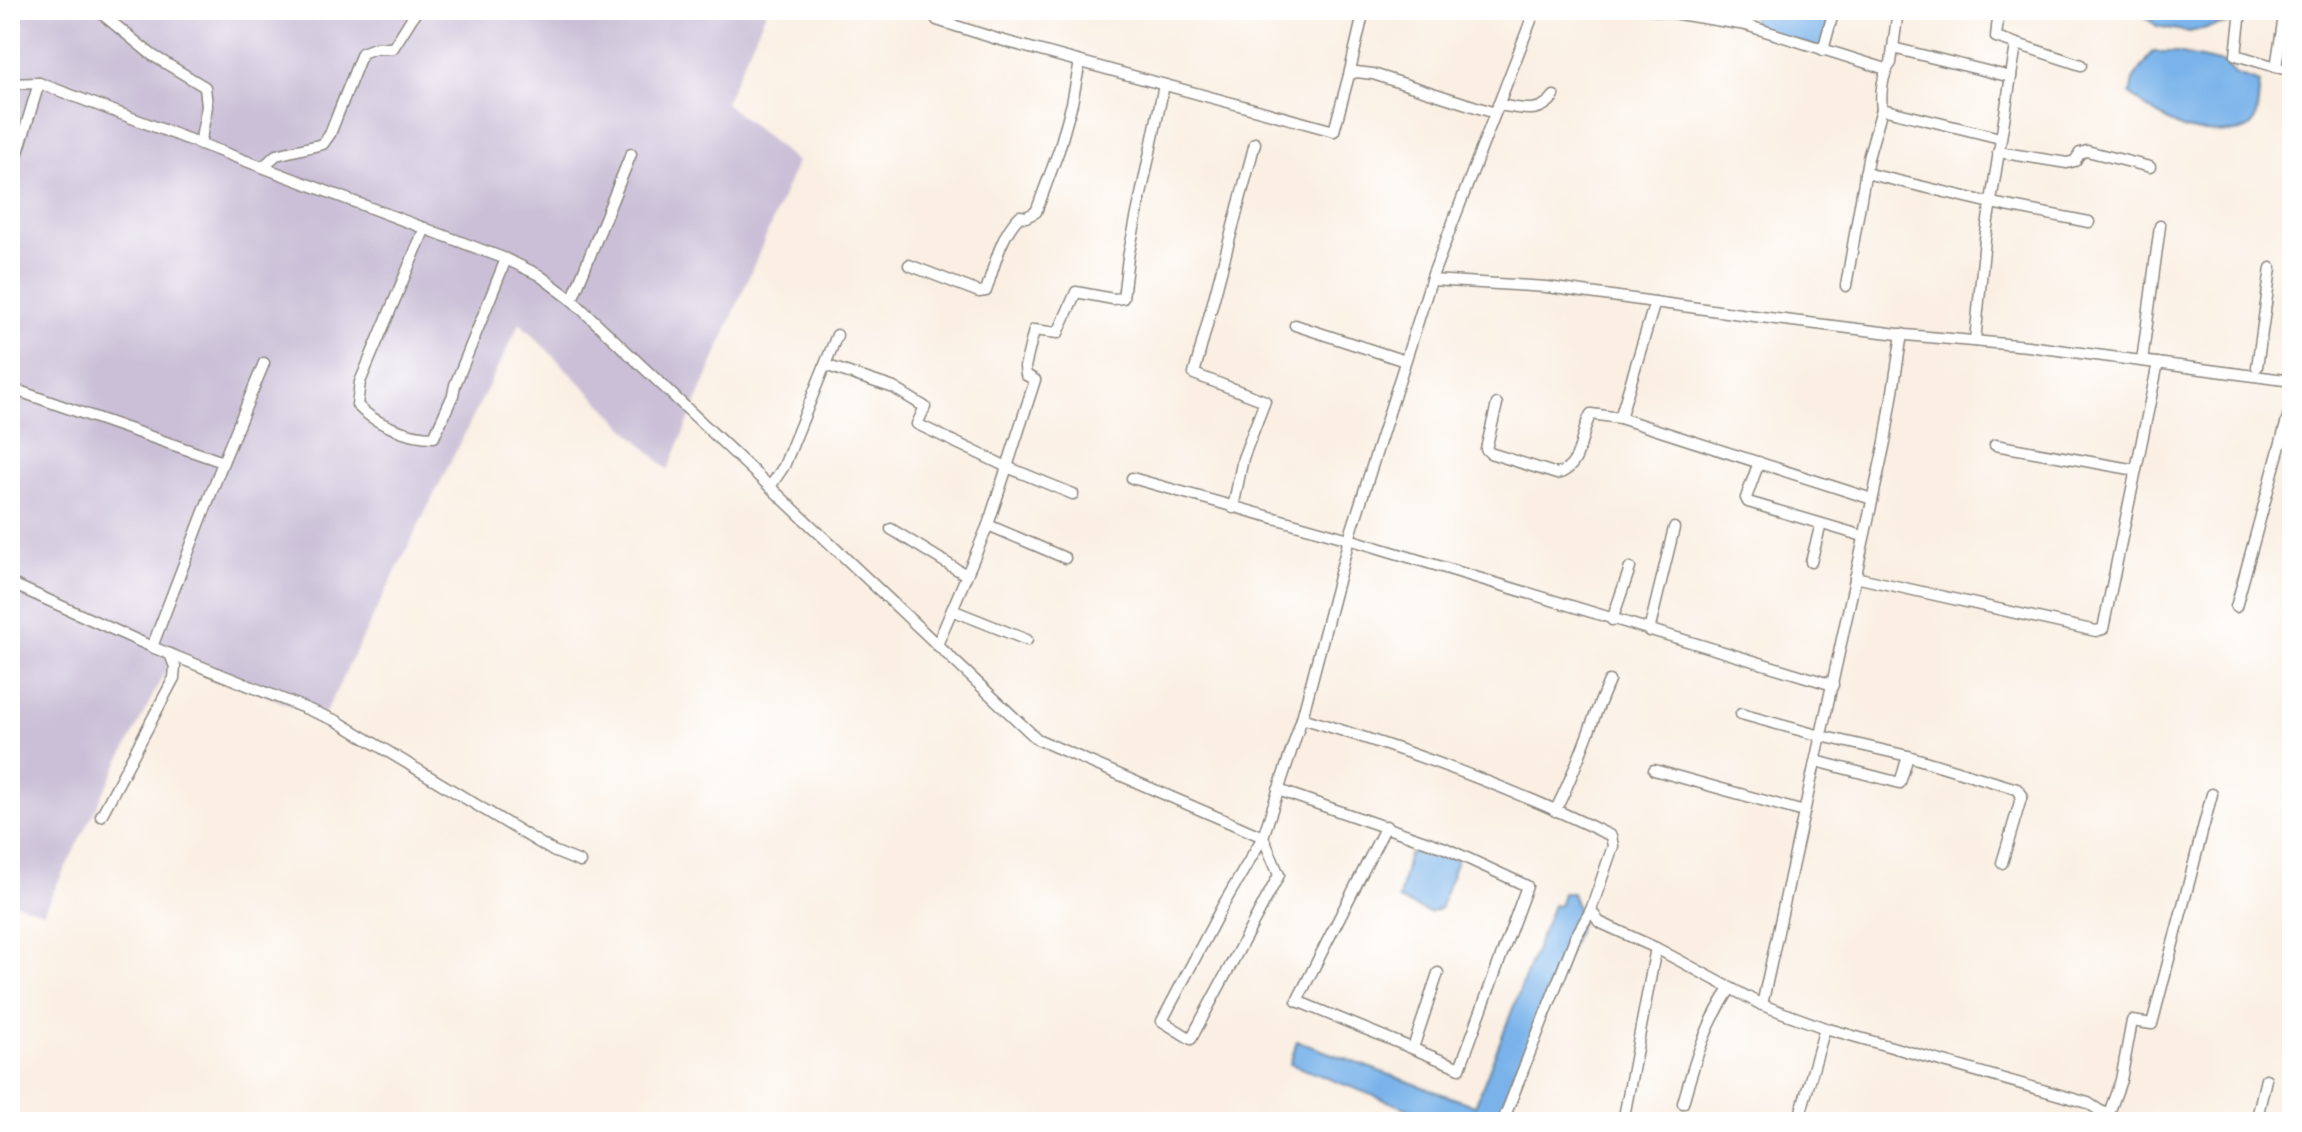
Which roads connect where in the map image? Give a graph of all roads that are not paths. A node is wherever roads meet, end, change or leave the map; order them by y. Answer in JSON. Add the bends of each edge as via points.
{"nodes":[{"id":1,"x":97,"y":10,"type":"edge"},
{"id":2,"x":417,"y":10,"type":"edge"},
{"id":3,"x":932,"y":10,"type":"edge"},
{"id":4,"x":1364,"y":10,"type":"edge"},
{"id":5,"x":1535,"y":10,"type":"edge"},
{"id":6,"x":1654,"y":10,"type":"edge"},
{"id":7,"x":1752,"y":10,"type":"edge"},
{"id":8,"x":1834,"y":10,"type":"edge"},
{"id":9,"x":1898,"y":10,"type":"edge"},
{"id":10,"x":1999,"y":10,"type":"edge"},
{"id":11,"x":2241,"y":10,"type":"edge"},
{"id":12,"x":2285,"y":10,"type":"edge"},
{"id":13,"x":1746,"y":25,"type":"junction"},
{"id":14,"x":2016,"y":45,"type":"junction"},
{"id":15,"x":1893,"y":48,"type":"junction"},
{"id":16,"x":1823,"y":50,"type":"junction"},
{"id":17,"x":1080,"y":62,"type":"junction"},
{"id":18,"x":2081,"y":65,"type":"dead end"},
{"id":19,"x":2276,"y":67,"type":"junction"},
{"id":20,"x":1886,"y":69,"type":"junction"},
{"id":21,"x":2292,"y":71,"type":"edge"},
{"id":22,"x":1349,"y":75,"type":"junction"},
{"id":23,"x":2011,"y":77,"type":"junction"},
{"id":24,"x":39,"y":83,"type":"junction"},
{"id":25,"x":10,"y":84,"type":"edge"},
{"id":26,"x":1164,"y":85,"type":"junction"},
{"id":27,"x":1554,"y":96,"type":"dead end"},
{"id":28,"x":1497,"y":109,"type":"junction"},
{"id":29,"x":1882,"y":109,"type":"junction"},
{"id":30,"x":2000,"y":138,"type":"junction"},
{"id":31,"x":1255,"y":143,"type":"dead end"},
{"id":32,"x":200,"y":144,"type":"junction"},
{"id":33,"x":1998,"y":152,"type":"junction"},
{"id":34,"x":631,"y":154,"type":"dead end"},
{"id":35,"x":263,"y":167,"type":"junction"},
{"id":36,"x":2150,"y":167,"type":"dead end"},
{"id":37,"x":1865,"y":173,"type":"junction"},
{"id":38,"x":10,"y":179,"type":"edge"},
{"id":39,"x":1991,"y":203,"type":"junction"},
{"id":40,"x":2089,"y":222,"type":"dead end"},
{"id":41,"x":2160,"y":226,"type":"dead end"},
{"id":42,"x":425,"y":228,"type":"junction"},
{"id":43,"x":506,"y":259,"type":"junction"},
{"id":44,"x":909,"y":265,"type":"dead end"},
{"id":45,"x":2271,"y":268,"type":"dead end"},
{"id":46,"x":1431,"y":280,"type":"junction"},
{"id":47,"x":1846,"y":286,"type":"dead end"},
{"id":48,"x":572,"y":300,"type":"junction"},
{"id":49,"x":1655,"y":302,"type":"junction"},
{"id":50,"x":1295,"y":325,"type":"dead end"},
{"id":51,"x":1902,"y":334,"type":"junction"},
{"id":52,"x":837,"y":335,"type":"dead end"},
{"id":53,"x":1975,"y":341,"type":"junction"},
{"id":54,"x":1405,"y":361,"type":"junction"},
{"id":55,"x":2142,"y":361,"type":"junction"},
{"id":56,"x":264,"y":363,"type":"dead end"},
{"id":57,"x":2158,"y":363,"type":"junction"},
{"id":58,"x":825,"y":365,"type":"junction"},
{"id":59,"x":2257,"y":367,"type":"dead end"},
{"id":60,"x":2292,"y":381,"type":"edge"},
{"id":61,"x":10,"y":388,"type":"edge"},
{"id":62,"x":2292,"y":402,"type":"edge"},
{"id":63,"x":1497,"y":404,"type":"dead end"},
{"id":64,"x":1620,"y":418,"type":"junction"},
{"id":65,"x":1995,"y":445,"type":"dead end"},
{"id":66,"x":223,"y":462,"type":"junction"},
{"id":67,"x":1759,"y":462,"type":"junction"},
{"id":68,"x":1007,"y":467,"type":"junction"},
{"id":69,"x":2136,"y":470,"type":"junction"},
{"id":70,"x":1132,"y":478,"type":"dead end"},
{"id":71,"x":770,"y":487,"type":"junction"},
{"id":72,"x":1073,"y":494,"type":"dead end"},
{"id":73,"x":1872,"y":499,"type":"junction"},
{"id":74,"x":1233,"y":508,"type":"junction"},
{"id":75,"x":1821,"y":524,"type":"junction"},
{"id":76,"x":988,"y":525,"type":"junction"},
{"id":77,"x":1674,"y":528,"type":"dead end"},
{"id":78,"x":891,"y":529,"type":"dead end"},
{"id":79,"x":1863,"y":536,"type":"junction"},
{"id":80,"x":1349,"y":539,"type":"junction"},
{"id":81,"x":1065,"y":558,"type":"dead end"},
{"id":82,"x":1811,"y":562,"type":"dead end"},
{"id":83,"x":1630,"y":568,"type":"dead end"},
{"id":84,"x":966,"y":575,"type":"junction"},
{"id":85,"x":1855,"y":577,"type":"junction"},
{"id":86,"x":10,"y":583,"type":"edge"},
{"id":87,"x":2236,"y":607,"type":"dead end"},
{"id":88,"x":952,"y":610,"type":"junction"},
{"id":89,"x":1612,"y":620,"type":"junction"},
{"id":90,"x":1649,"y":631,"type":"junction"},
{"id":91,"x":1027,"y":640,"type":"dead end"},
{"id":92,"x":937,"y":645,"type":"junction"},
{"id":93,"x":152,"y":647,"type":"junction"},
{"id":94,"x":170,"y":654,"type":"junction"},
{"id":95,"x":1609,"y":681,"type":"dead end"},
{"id":96,"x":1833,"y":685,"type":"junction"},
{"id":97,"x":1741,"y":714,"type":"dead end"},
{"id":98,"x":1302,"y":718,"type":"junction"},
{"id":99,"x":1821,"y":736,"type":"junction"},
{"id":100,"x":1908,"y":756,"type":"junction"},
{"id":101,"x":1816,"y":761,"type":"junction"},
{"id":102,"x":1654,"y":770,"type":"dead end"},
{"id":103,"x":1278,"y":790,"type":"junction"},
{"id":104,"x":2212,"y":794,"type":"dead end"},
{"id":105,"x":1555,"y":811,"type":"junction"},
{"id":106,"x":1804,"y":812,"type":"junction"},
{"id":107,"x":101,"y":816,"type":"dead end"},
{"id":108,"x":1386,"y":826,"type":"junction"},
{"id":109,"x":1263,"y":837,"type":"junction"},
{"id":110,"x":580,"y":862,"type":"dead end"},
{"id":111,"x":2002,"y":863,"type":"dead end"},
{"id":112,"x":1591,"y":910,"type":"junction"},
{"id":113,"x":1656,"y":948,"type":"junction"},
{"id":114,"x":1438,"y":973,"type":"dead end"},
{"id":115,"x":1730,"y":989,"type":"junction"},
{"id":116,"x":1762,"y":1005,"type":"junction"},
{"id":117,"x":1825,"y":1028,"type":"junction"},
{"id":118,"x":1413,"y":1048,"type":"junction"},
{"id":119,"x":2266,"y":1079,"type":"dead end"},
{"id":120,"x":1683,"y":1103,"type":"dead end"},
{"id":121,"x":2109,"y":1119,"type":"edge"},
{"id":122,"x":1503,"y":1121,"type":"edge"},
{"id":123,"x":1623,"y":1122,"type":"edge"},
{"id":124,"x":1798,"y":1122,"type":"edge"},
{"id":125,"x":2256,"y":1122,"type":"edge"}],
"edges":[{"from":1,"to":32,"type":"street","via":[[152,55],[205,87]]},
{"from":2,"to":35,"type":"street","via":[[393,48],[362,53],[323,144],[276,155]]},
{"from":3,"to":17,"type":"street","via":[[937,20]]},
{"from":4,"to":22,"type":"street"},
{"from":5,"to":28,"type":"street"},
{"from":6,"to":13,"type":"street"},
{"from":7,"to":13,"type":"street"},
{"from":8,"to":16,"type":"street"},
{"from":9,"to":15,"type":"street"},
{"from":10,"to":14,"type":"street","via":[[1996,37]]},
{"from":11,"to":19,"type":"street","via":[[2236,55]]},
{"from":12,"to":19,"type":"street"},
{"from":13,"to":16,"type":"street"},
{"from":14,"to":18,"type":"street"},
{"from":14,"to":23,"type":"street"},
{"from":15,"to":20,"type":"street"},
{"from":15,"to":23,"type":"street"},
{"from":16,"to":20,"type":"street"},
{"from":17,"to":26,"type":"street"},
{"from":17,"to":44,"type":"street","via":[[1059,150],[1036,212],[1014,222],[986,291]]},
{"from":19,"to":21,"type":"street"},
{"from":20,"to":29,"type":"street"},
{"from":22,"to":26,"type":"street","via":[[1334,131]]},
{"from":22,"to":28,"type":"street","via":[[1373,74]]},
{"from":23,"to":30,"type":"street"},
{"from":24,"to":25,"type":"street"},
{"from":24,"to":32,"type":"street"},
{"from":24,"to":38,"type":"street"},
{"from":26,"to":68,"type":"street","via":[[1123,298],[1076,292],[1058,333],[1034,330],[1025,367],[1026,375],[1035,380]]},
{"from":27,"to":28,"type":"street","via":[[1535,111]]},
{"from":28,"to":46,"type":"street"},
{"from":29,"to":30,"type":"street"},
{"from":29,"to":37,"type":"street"},
{"from":30,"to":33,"type":"street"},
{"from":31,"to":74,"type":"street","via":[[1194,374],[1265,401],[1243,458]]},
{"from":32,"to":35,"type":"street"},
{"from":33,"to":36,"type":"street","via":[[2067,163],[2087,151]]},
{"from":33,"to":39,"type":"street"},
{"from":34,"to":48,"type":"street"},
{"from":35,"to":42,"type":"street"},
{"from":37,"to":39,"type":"street"},
{"from":37,"to":47,"type":"street"},
{"from":39,"to":40,"type":"street"},
{"from":39,"to":53,"type":"street"},
{"from":41,"to":55,"type":"street"},
{"from":42,"to":43,"type":"street"},
{"from":42,"to":43,"type":"street","via":[[360,382],[357,405],[417,437],[434,437]]},
{"from":43,"to":48,"type":"street"},
{"from":45,"to":59,"type":"street"},
{"from":46,"to":49,"type":"street","via":[[1547,287]]},
{"from":46,"to":54,"type":"street"},
{"from":48,"to":71,"type":"street"},
{"from":49,"to":51,"type":"street"},
{"from":49,"to":64,"type":"street"},
{"from":50,"to":54,"type":"street"},
{"from":51,"to":53,"type":"street"},
{"from":51,"to":73,"type":"street"},
{"from":52,"to":58,"type":"street"},
{"from":53,"to":55,"type":"street"},
{"from":54,"to":80,"type":"street"},
{"from":55,"to":57,"type":"street"},
{"from":56,"to":66,"type":"street"},
{"from":57,"to":60,"type":"street"},
{"from":57,"to":69,"type":"street"},
{"from":58,"to":68,"type":"street","via":[[894,388],[925,407],[917,424]]},
{"from":58,"to":71,"type":"street","via":[[784,466]]},
{"from":61,"to":66,"type":"street"},
{"from":62,"to":87,"type":"street"},
{"from":63,"to":64,"type":"street","via":[[1486,449],[1557,474],[1565,472],[1578,454],[1591,414]]},
{"from":64,"to":67,"type":"street"},
{"from":65,"to":69,"type":"street"},
{"from":66,"to":93,"type":"street"},
{"from":67,"to":73,"type":"street"},
{"from":67,"to":75,"type":"street","via":[[1748,502]]},
{"from":68,"to":72,"type":"street"},
{"from":68,"to":76,"type":"street"},
{"from":69,"to":85,"type":"street","via":[[2103,629]]},
{"from":70,"to":74,"type":"street"},
{"from":71,"to":92,"type":"street"},
{"from":73,"to":79,"type":"street"},
{"from":74,"to":80,"type":"street"},
{"from":75,"to":79,"type":"street"},
{"from":75,"to":82,"type":"street"},
{"from":76,"to":81,"type":"street"},
{"from":76,"to":84,"type":"street"},
{"from":77,"to":90,"type":"street"},
{"from":78,"to":84,"type":"street"},
{"from":79,"to":85,"type":"street"},
{"from":80,"to":89,"type":"street"},
{"from":80,"to":98,"type":"street"},
{"from":83,"to":89,"type":"street"},
{"from":84,"to":88,"type":"street"},
{"from":85,"to":96,"type":"street"},
{"from":86,"to":93,"type":"street"},
{"from":88,"to":91,"type":"street"},
{"from":88,"to":92,"type":"street"},
{"from":89,"to":90,"type":"street"},
{"from":90,"to":96,"type":"street"},
{"from":92,"to":109,"type":"street","via":[[1037,739]]},
{"from":93,"to":94,"type":"street"},
{"from":94,"to":107,"type":"street","via":[[174,678]]},
{"from":94,"to":110,"type":"street","via":[[337,721],[553,851]]},
{"from":95,"to":105,"type":"street"},
{"from":96,"to":99,"type":"street"},
{"from":97,"to":99,"type":"street"},
{"from":98,"to":103,"type":"street"},
{"from":98,"to":105,"type":"street","via":[[1462,772]]},
{"from":99,"to":100,"type":"street"},
{"from":99,"to":101,"type":"street"},
{"from":100,"to":101,"type":"street","via":[[1900,783]]},
{"from":100,"to":111,"type":"street","via":[[2021,791]]},
{"from":101,"to":106,"type":"street"},
{"from":102,"to":106,"type":"street"},
{"from":103,"to":108,"type":"street"},
{"from":103,"to":109,"type":"street"},
{"from":104,"to":121,"type":"street","via":[[2152,1024],[2132,1021]]},
{"from":105,"to":112,"type":"street","via":[[1611,836],[1613,846]]},
{"from":106,"to":116,"type":"street"},
{"from":108,"to":118,"type":"street","via":[[1297,1001]]},
{"from":108,"to":118,"type":"street","via":[[1527,886],[1460,1068]]},
{"from":109,"to":109,"type":"street","via":[[1279,875],[1191,1039],[1162,1021]]},
{"from":112,"to":113,"type":"street","via":[[1599,922]]},
{"from":112,"to":122,"type":"street"},
{"from":113,"to":115,"type":"street"},
{"from":113,"to":123,"type":"street"},
{"from":114,"to":118,"type":"street"},
{"from":115,"to":116,"type":"street"},
{"from":115,"to":120,"type":"street","via":[[1697,1051]]},
{"from":116,"to":117,"type":"street"},
{"from":117,"to":121,"type":"street","via":[[2052,1091],[2088,1103]]},
{"from":117,"to":124,"type":"street"},
{"from":119,"to":125,"type":"street"}]}
